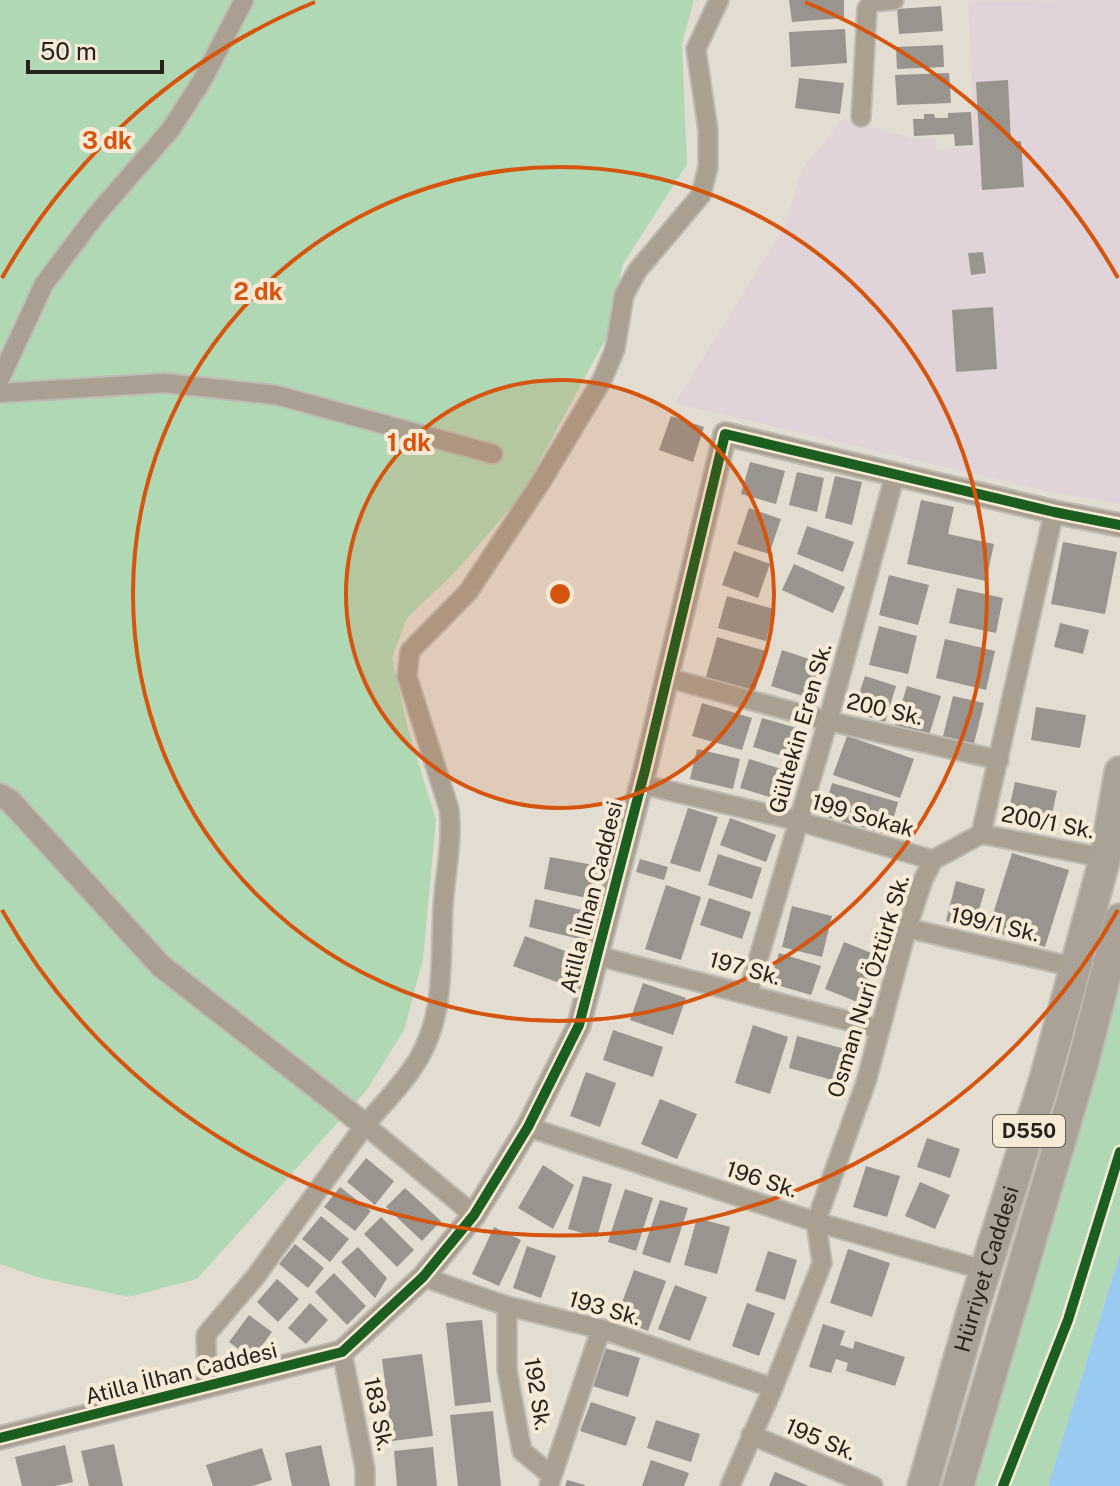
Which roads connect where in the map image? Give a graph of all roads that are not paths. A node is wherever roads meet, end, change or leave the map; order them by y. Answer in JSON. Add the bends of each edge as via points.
{"nodes":[{"id":1,"x":244,"y":0,"type":"edge"},
{"id":2,"x":719,"y":0,"type":"edge"},
{"id":3,"x":894,"y":0,"type":"edge"},
{"id":4,"x":861,"y":117,"type":"dead end"},
{"id":5,"x":0,"y":379,"type":"edge"},
{"id":6,"x":0,"y":393,"type":"edge"},
{"id":7,"x":493,"y":454,"type":"dead end"},
{"id":8,"x":895,"y":475,"type":"junction"},
{"id":9,"x":1054,"y":512,"type":"junction"},
{"id":10,"x":1120,"y":525,"type":"edge"},
{"id":11,"x":668,"y":678,"type":"junction"},
{"id":12,"x":828,"y":721,"type":"junction"},
{"id":13,"x":999,"y":760,"type":"junction"},
{"id":14,"x":1120,"y":772,"type":"edge"},
{"id":15,"x":640,"y":784,"type":"junction"},
{"id":16,"x":0,"y":795,"type":"edge"},
{"id":17,"x":798,"y":821,"type":"junction"},
{"id":18,"x":981,"y":834,"type":"junction"},
{"id":19,"x":1105,"y":858,"type":"junction"},
{"id":20,"x":933,"y":860,"type":"junction"},
{"id":21,"x":1120,"y":919,"type":"edge"},
{"id":22,"x":907,"y":928,"type":"junction"},
{"id":23,"x":598,"y":956,"type":"junction"},
{"id":24,"x":1073,"y":967,"type":"junction"},
{"id":25,"x":748,"y":994,"type":"junction"},
{"id":26,"x":880,"y":1029,"type":"junction"},
{"id":27,"x":365,"y":1125,"type":"junction"},
{"id":28,"x":528,"y":1127,"type":"junction"},
{"id":29,"x":474,"y":1215,"type":"junction"},
{"id":30,"x":816,"y":1222,"type":"junction"},
{"id":31,"x":984,"y":1270,"type":"junction"},
{"id":32,"x":423,"y":1277,"type":"junction"},
{"id":33,"x":507,"y":1306,"type":"junction"},
{"id":34,"x":601,"y":1329,"type":"junction"},
{"id":35,"x":342,"y":1352,"type":"junction"},
{"id":36,"x":207,"y":1387,"type":"junction"},
{"id":37,"x":773,"y":1388,"type":"junction"},
{"id":38,"x":751,"y":1435,"type":"junction"},
{"id":39,"x":0,"y":1438,"type":"edge"},
{"id":40,"x":550,"y":1481,"type":"edge"},
{"id":41,"x":365,"y":1486,"type":"edge"},
{"id":42,"x":730,"y":1486,"type":"edge"},
{"id":43,"x":873,"y":1486,"type":"edge"},
{"id":44,"x":923,"y":1486,"type":"edge"},
{"id":45,"x":958,"y":1486,"type":"edge"}],
"edges":[{"from":1,"to":5,"type":"street","via":[[171,129],[44,284]]},
{"from":2,"to":27,"type":"street","via":[[696,49],[708,130],[701,195],[637,271],[624,295],[615,349],[602,380],[539,485],[468,592],[410,651],[407,676],[451,827],[442,969],[421,1056]]},
{"from":3,"to":4,"type":"street","via":[[872,2],[867,9]]},
{"from":6,"to":7,"type":"street","via":[[164,383],[276,395]]},
{"from":8,"to":9,"type":"street","name":"Atilla İlhan Caddesi"},
{"from":8,"to":11,"type":"street","name":"Atilla İlhan Caddesi","via":[[725,434]]},
{"from":8,"to":12,"type":"street","name":"Gültekin Eren Sk."},
{"from":9,"to":10,"type":"street","name":"Atilla İlhan Caddesi"},
{"from":9,"to":13,"type":"street"},
{"from":11,"to":12,"type":"street","name":"200 Sk."},
{"from":11,"to":15,"type":"street","name":"Atilla İlhan Caddesi"},
{"from":12,"to":13,"type":"street","name":"200 Sk."},
{"from":12,"to":17,"type":"street","name":"Gültekin Eren Sk."},
{"from":13,"to":18,"type":"street"},
{"from":14,"to":19,"type":"highway","name":"Hürriyet Caddesi","number":"D550"},
{"from":15,"to":17,"type":"street","name":"199 Sokak"},
{"from":15,"to":23,"type":"street","name":"Atilla İlhan Caddesi"},
{"from":16,"to":27,"type":"street","via":[[161,966]]},
{"from":17,"to":20,"type":"street","name":"199 Sokak"},
{"from":17,"to":25,"type":"street","name":"Gültekin Eren Sk."},
{"from":18,"to":19,"type":"street","name":"200/1 Sk."},
{"from":18,"to":20,"type":"street","name":"Osman Nuri Öztürk Sk."},
{"from":19,"to":24,"type":"highway","name":"Hürriyet Caddesi","number":"D550"},
{"from":20,"to":22,"type":"street","name":"Osman Nuri Öztürk Sk."},
{"from":21,"to":45,"type":"highway","name":"Hürriyet Caddesi","number":"D550"},
{"from":22,"to":24,"type":"street","name":"199/1 Sk."},
{"from":22,"to":26,"type":"street","name":"Osman Nuri Öztürk Sk."},
{"from":23,"to":25,"type":"street","name":"197 Sk."},
{"from":23,"to":28,"type":"street","name":"Atilla İlhan Caddesi","via":[[579,1025]]},
{"from":24,"to":31,"type":"highway","name":"Hürriyet Caddesi","number":"D550","via":[[1045,1079]]},
{"from":25,"to":26,"type":"street","name":"197 Sk."},
{"from":26,"to":30,"type":"street","name":"Osman Nuri Öztürk Sk."},
{"from":27,"to":29,"type":"street"},
{"from":27,"to":36,"type":"street","via":[[256,1276],[206,1335]]},
{"from":28,"to":29,"type":"street","name":"Atilla İlhan Caddesi"},
{"from":28,"to":30,"type":"street","name":"196 Sk."},
{"from":29,"to":32,"type":"street","name":"Atilla İlhan Caddesi"},
{"from":30,"to":31,"type":"street","name":"196 Sk."},
{"from":30,"to":37,"type":"street","name":"Osman Nuri Öztürk Sk.","via":[[822,1263]]},
{"from":31,"to":44,"type":"highway","name":"Hürriyet Caddesi","number":"D550"},
{"from":32,"to":33,"type":"street","name":"193 Sk."},
{"from":32,"to":35,"type":"street","name":"Atilla İlhan Caddesi"},
{"from":33,"to":34,"type":"street","name":"193 Sk."},
{"from":33,"to":40,"type":"street","name":"192 Sk.","via":[[507,1370],[522,1451]]},
{"from":34,"to":37,"type":"street","name":"193 Sk."},
{"from":34,"to":40,"type":"street"},
{"from":35,"to":36,"type":"street","name":"Atilla İlhan Caddesi"},
{"from":35,"to":41,"type":"street","name":"183 Sk."},
{"from":36,"to":39,"type":"street","name":"Atilla İlhan Caddesi"},
{"from":37,"to":38,"type":"street","name":"Osman Nuri Öztürk Sk."},
{"from":38,"to":42,"type":"street","name":"Osman Nuri Öztürk Sk."},
{"from":38,"to":43,"type":"street","name":"195 Sk."}]}
